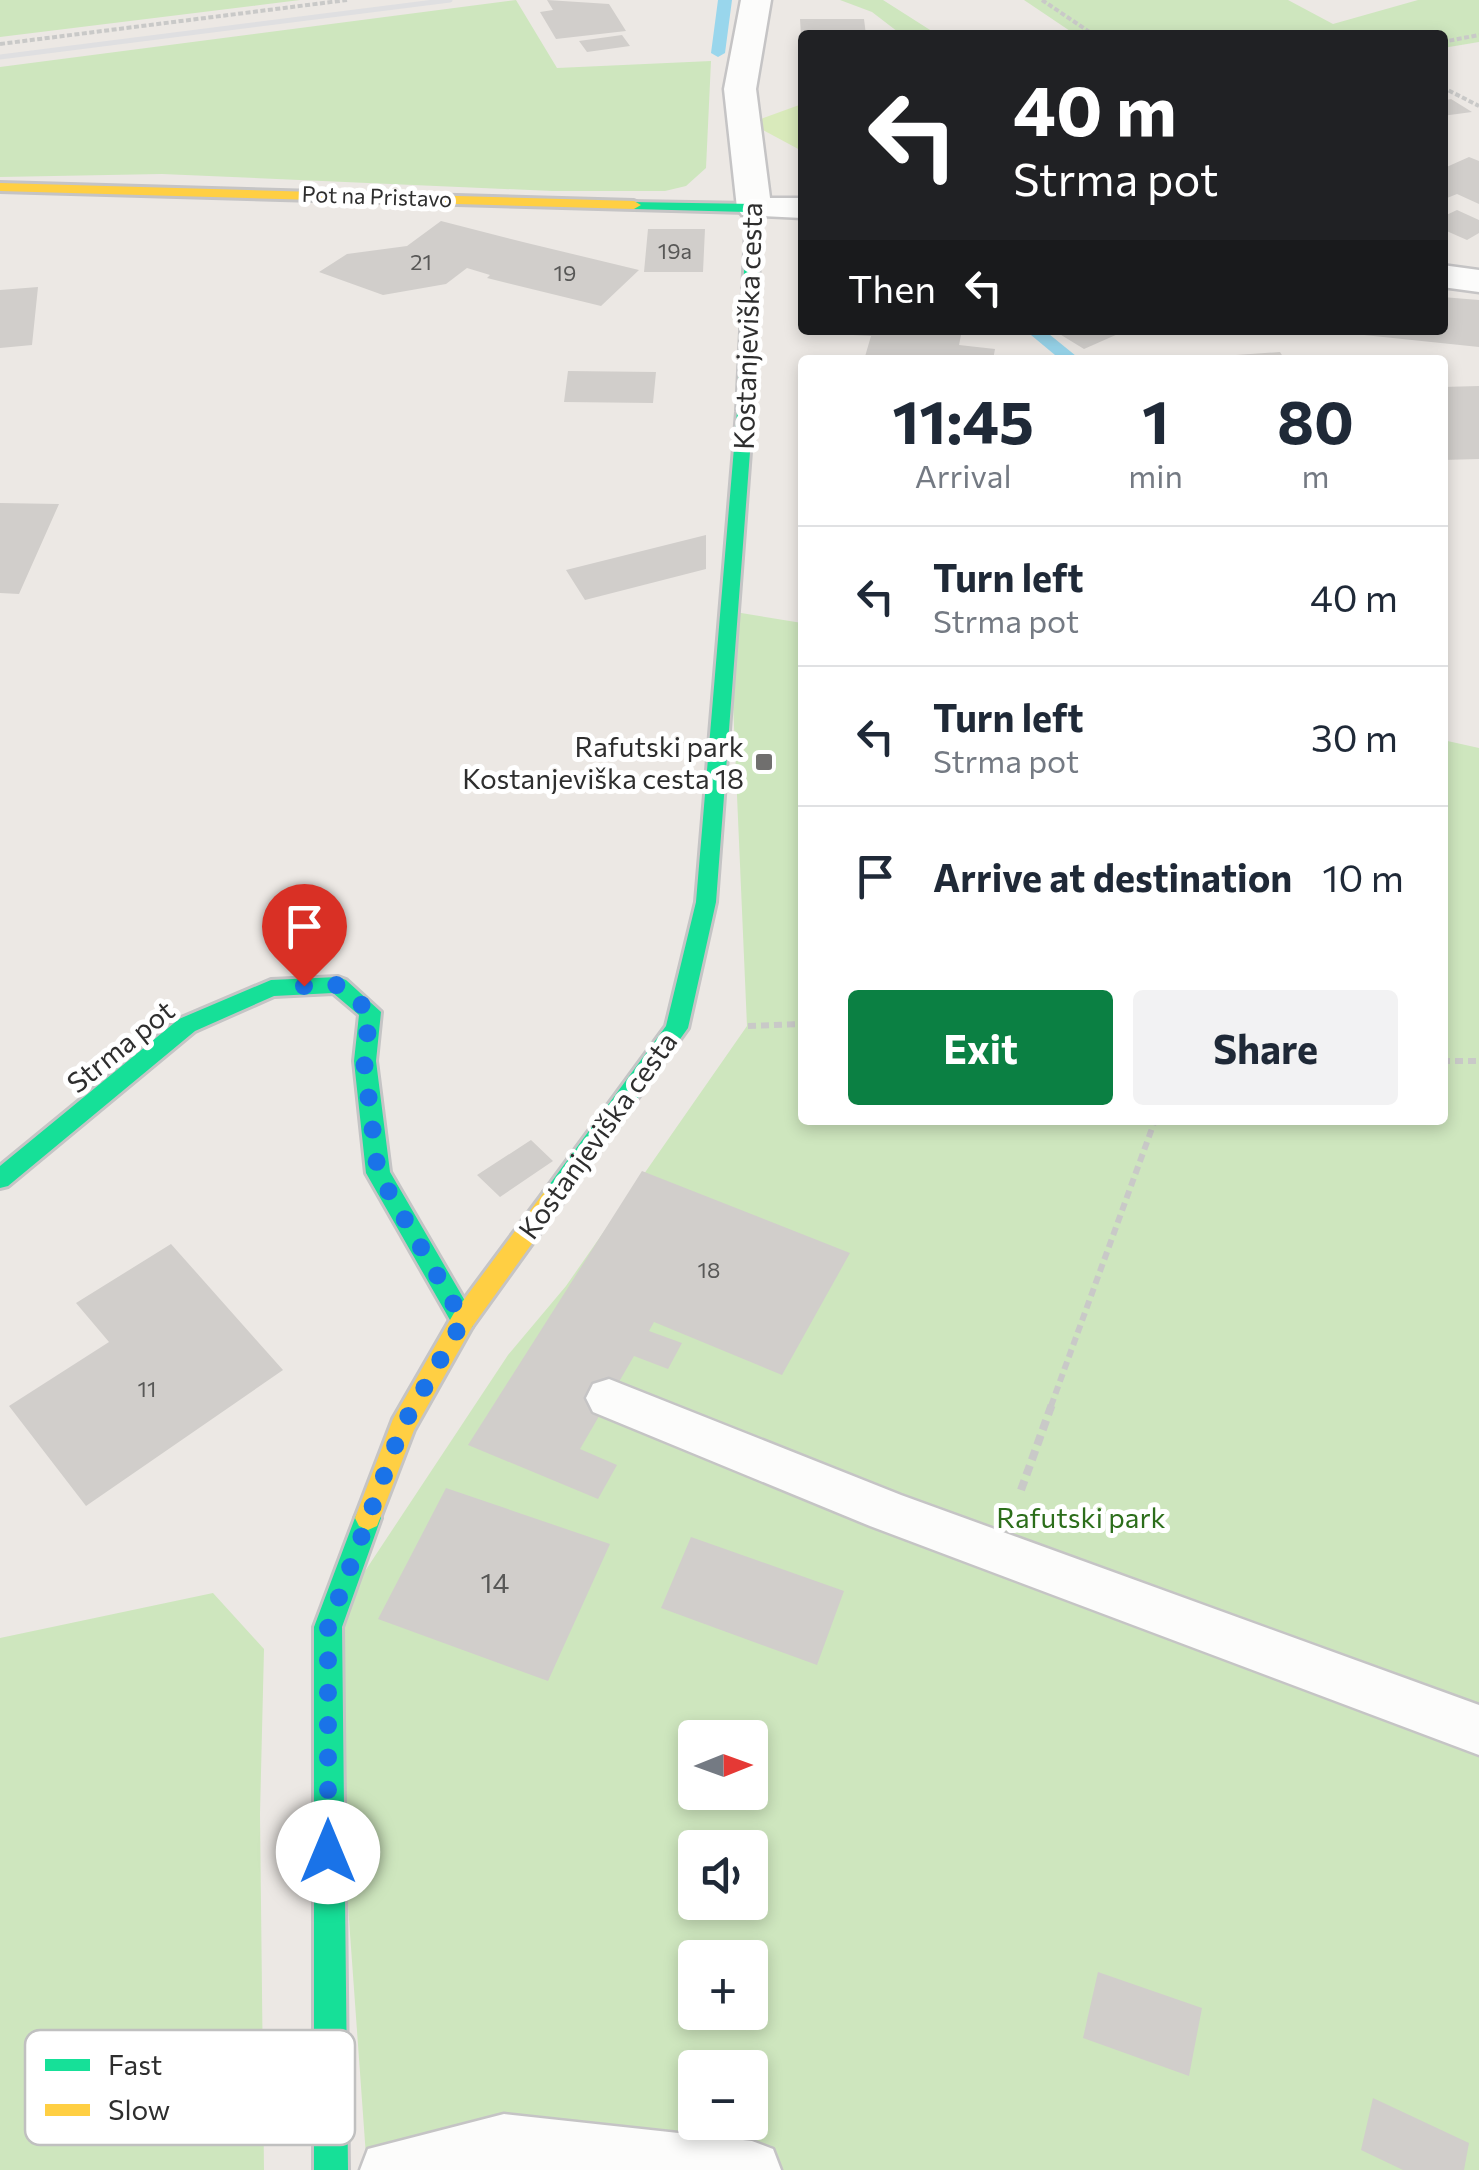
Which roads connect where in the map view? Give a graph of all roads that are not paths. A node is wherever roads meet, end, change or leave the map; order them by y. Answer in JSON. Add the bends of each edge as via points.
{"nodes":[{"id":1,"x":756,"y":0,"type":"edge"},
{"id":2,"x":0,"y":187,"type":"edge"},
{"id":3,"x":754,"y":208,"type":"junction"},
{"id":4,"x":798,"y":208,"type":"edge"},
{"id":5,"x":1448,"y":277,"type":"edge"},
{"id":6,"x":1479,"y":281,"type":"edge"},
{"id":7,"x":0,"y":1180,"type":"edge"},
{"id":8,"x":463,"y":1320,"type":"junction"},
{"id":9,"x":609,"y":1398,"type":"dead end"},
{"id":10,"x":1479,"y":1730,"type":"edge"},
{"id":11,"x":330,"y":2030,"type":"edge"},
{"id":12,"x":331,"y":2145,"type":"edge"},
{"id":13,"x":331,"y":2170,"type":"edge"},
{"id":14,"x":389,"y":2170,"type":"edge"},
{"id":15,"x":752,"y":2170,"type":"edge"}],
"edges":[{"from":1,"to":3,"type":"street","name":"Kostanjeviška cesta","via":[[740,89]]},
{"from":2,"to":3,"type":"street","name":"Pot na Pristavo"},
{"from":3,"to":4,"type":"street"},
{"from":3,"to":8,"type":"street","name":"Kostanjeviška cesta","via":[[745,412],[706,902],[677,1028]]},
{"from":5,"to":6,"type":"street"},
{"from":7,"to":8,"type":"street","name":"Strma pot","via":[[187,1025],[271,988],[338,985],[370,1012],[364,1061],[378,1173]]},
{"from":8,"to":11,"type":"street","name":"Kostanjeviška cesta","via":[[402,1427],[328,1627]]},
{"from":9,"to":10,"type":"lane"},
{"from":12,"to":13,"type":"street","name":"Kostanjeviška cesta"},
{"from":14,"to":15,"type":"lane","via":[[504,2143]]}]}
